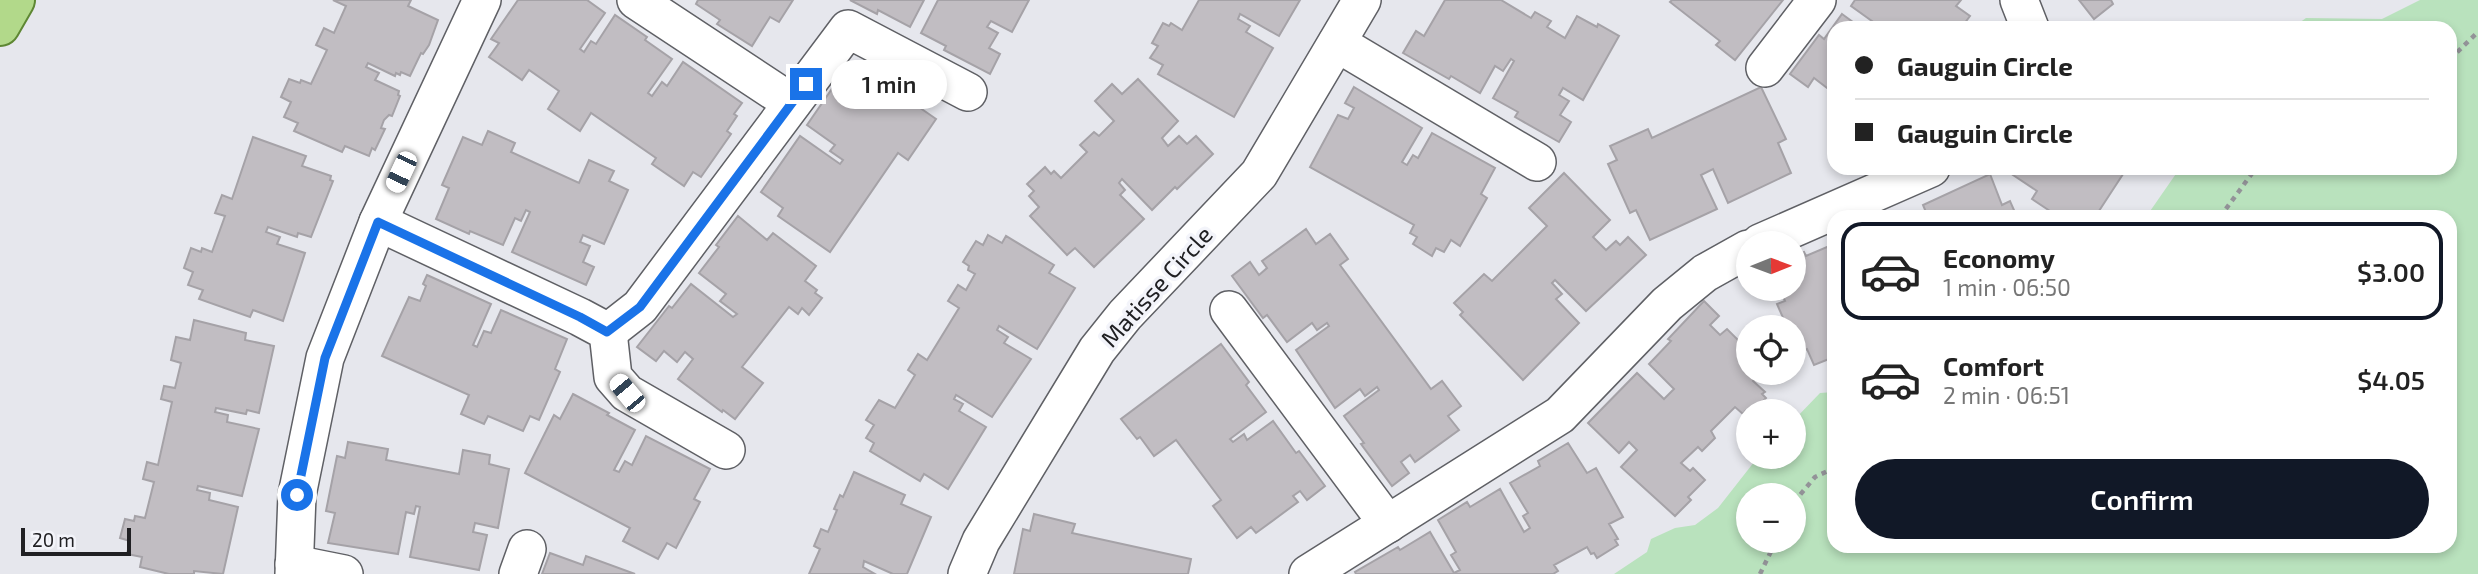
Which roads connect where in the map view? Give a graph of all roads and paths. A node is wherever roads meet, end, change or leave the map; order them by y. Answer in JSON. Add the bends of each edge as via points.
{"nodes":[{"id":1,"x":15,"y":0,"type":"edge"},
{"id":2,"x":482,"y":0,"type":"edge"},
{"id":3,"x":636,"y":0,"type":"edge"},
{"id":4,"x":1362,"y":0,"type":"edge"},
{"id":5,"x":1817,"y":0,"type":"edge"},
{"id":6,"x":2019,"y":0,"type":"edge"},
{"id":7,"x":2027,"y":21,"type":"edge"},
{"id":8,"x":0,"y":26,"type":"edge"},
{"id":9,"x":2478,"y":32,"type":"edge"},
{"id":10,"x":1337,"y":43,"type":"junction"},
{"id":11,"x":2457,"y":52,"type":"edge"},
{"id":12,"x":1765,"y":68,"type":"dead end"},
{"id":13,"x":968,"y":92,"type":"dead end"},
{"id":14,"x":792,"y":103,"type":"junction"},
{"id":15,"x":1537,"y":162,"type":"dead end"},
{"id":16,"x":1915,"y":175,"type":"edge"},
{"id":17,"x":2251,"y":175,"type":"edge"},
{"id":18,"x":1835,"y":210,"type":"edge"},
{"id":19,"x":2225,"y":210,"type":"edge"},
{"id":20,"x":1827,"y":214,"type":"edge"},
{"id":21,"x":378,"y":222,"type":"junction"},
{"id":22,"x":1787,"y":231,"type":"edge"},
{"id":23,"x":1736,"y":256,"type":"edge"},
{"id":24,"x":1228,"y":310,"type":"dead end"},
{"id":25,"x":607,"y":332,"type":"junction"},
{"id":26,"x":726,"y":450,"type":"dead end"},
{"id":27,"x":1827,"y":471,"type":"edge"},
{"id":28,"x":1806,"y":488,"type":"edge"},
{"id":29,"x":1388,"y":524,"type":"junction"},
{"id":30,"x":1770,"y":553,"type":"edge"},
{"id":31,"x":294,"y":569,"type":"edge"},
{"id":32,"x":344,"y":574,"type":"edge"},
{"id":33,"x":967,"y":574,"type":"edge"},
{"id":34,"x":1308,"y":574,"type":"edge"},
{"id":35,"x":1760,"y":574,"type":"edge"}],
"edges":[{"from":1,"to":8,"type":"main road"},
{"from":2,"to":21,"type":"street"},
{"from":3,"to":14,"type":"street"},
{"from":4,"to":10,"type":"street","name":"Matisse Circle"},
{"from":5,"to":12,"type":"street"},
{"from":6,"to":7,"type":"street"},
{"from":9,"to":11,"type":"path"},
{"from":10,"to":15,"type":"street"},
{"from":10,"to":33,"type":"street","name":"Matisse Circle","via":[[1259,174],[1097,350],[981,541]]},
{"from":13,"to":14,"type":"street","via":[[848,29]]},
{"from":14,"to":25,"type":"street","via":[[640,307]]},
{"from":16,"to":18,"type":"street"},
{"from":17,"to":19,"type":"path"},
{"from":20,"to":22,"type":"street"},
{"from":21,"to":25,"type":"street"},
{"from":21,"to":31,"type":"street","via":[[325,358],[297,495]]},
{"from":23,"to":29,"type":"street","via":[[1705,273],[1667,304],[1560,415]]},
{"from":24,"to":29,"type":"street"},
{"from":25,"to":26,"type":"street","via":[[613,377],[627,393]]},
{"from":27,"to":28,"type":"path"},
{"from":29,"to":34,"type":"street"},
{"from":30,"to":35,"type":"path"},
{"from":31,"to":32,"type":"street"}]}
